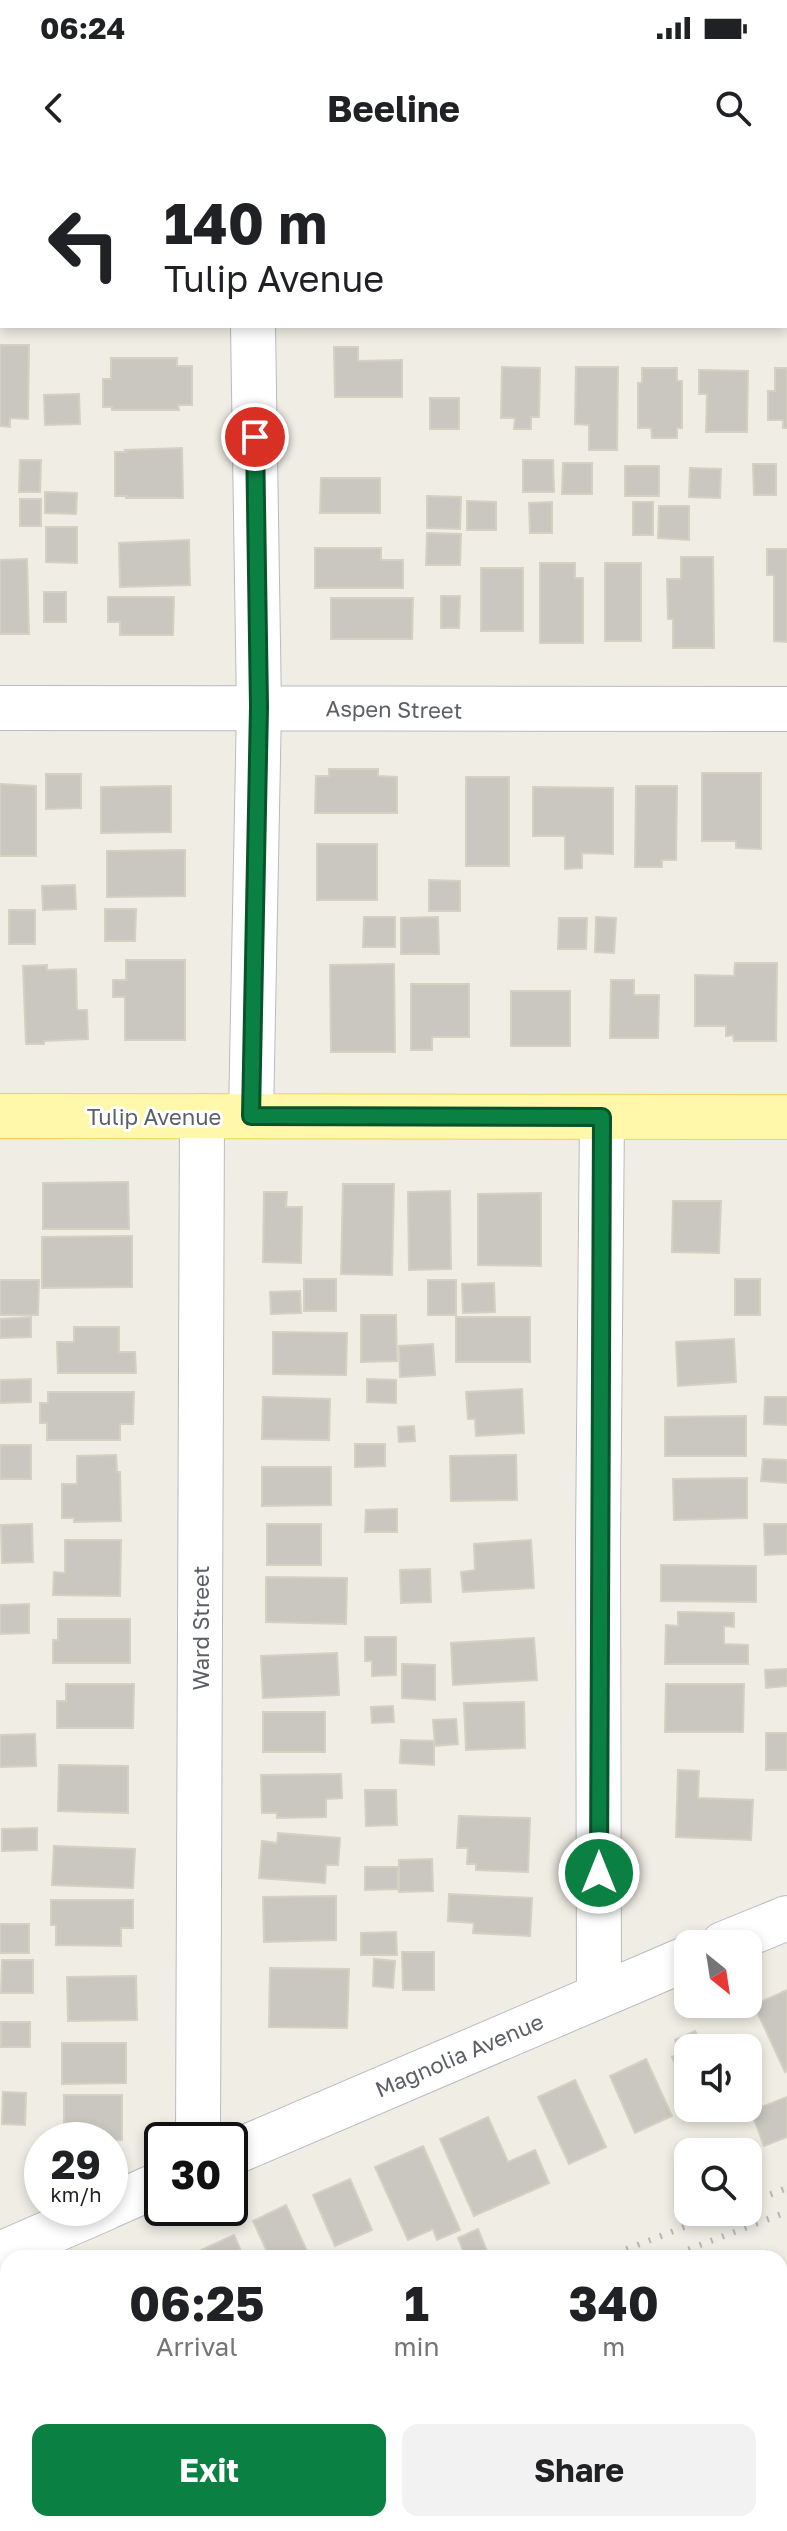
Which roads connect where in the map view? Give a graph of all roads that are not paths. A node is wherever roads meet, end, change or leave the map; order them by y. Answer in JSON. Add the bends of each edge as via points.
{"nodes":[{"id":1,"x":253,"y":328,"type":"edge"},
{"id":2,"x":259,"y":707,"type":"junction"},
{"id":3,"x":0,"y":708,"type":"edge"},
{"id":4,"x":787,"y":709,"type":"edge"},
{"id":5,"x":0,"y":1116,"type":"edge"},
{"id":6,"x":202,"y":1116,"type":"junction"},
{"id":7,"x":251,"y":1116,"type":"junction"},
{"id":8,"x":602,"y":1117,"type":"junction"},
{"id":9,"x":787,"y":1117,"type":"edge"},
{"id":10,"x":787,"y":1918,"type":"edge"},
{"id":11,"x":757,"y":1930,"type":"edge"},
{"id":12,"x":674,"y":1964,"type":"edge"},
{"id":13,"x":599,"y":1994,"type":"junction"},
{"id":14,"x":198,"y":2122,"type":"edge"},
{"id":15,"x":248,"y":2146,"type":"edge"},
{"id":16,"x":64,"y":2226,"type":"edge"},
{"id":17,"x":9,"y":2250,"type":"edge"}],
"edges":[{"from":1,"to":2,"type":"street"},
{"from":2,"to":3,"type":"street","name":"Aspen Street"},
{"from":2,"to":4,"type":"street","name":"Aspen Street"},
{"from":2,"to":7,"type":"street"},
{"from":5,"to":6,"type":"main road","name":"Tulip Avenue"},
{"from":6,"to":7,"type":"main road","name":"Tulip Avenue"},
{"from":6,"to":14,"type":"street","name":"Ward Street"},
{"from":7,"to":8,"type":"main road","name":"Tulip Avenue"},
{"from":8,"to":9,"type":"main road","name":"Tulip Avenue"},
{"from":8,"to":13,"type":"street"},
{"from":10,"to":11,"type":"street"},
{"from":12,"to":13,"type":"street","name":"Magnolia Avenue"},
{"from":13,"to":15,"type":"street","name":"Magnolia Avenue"},
{"from":16,"to":17,"type":"street"}]}
